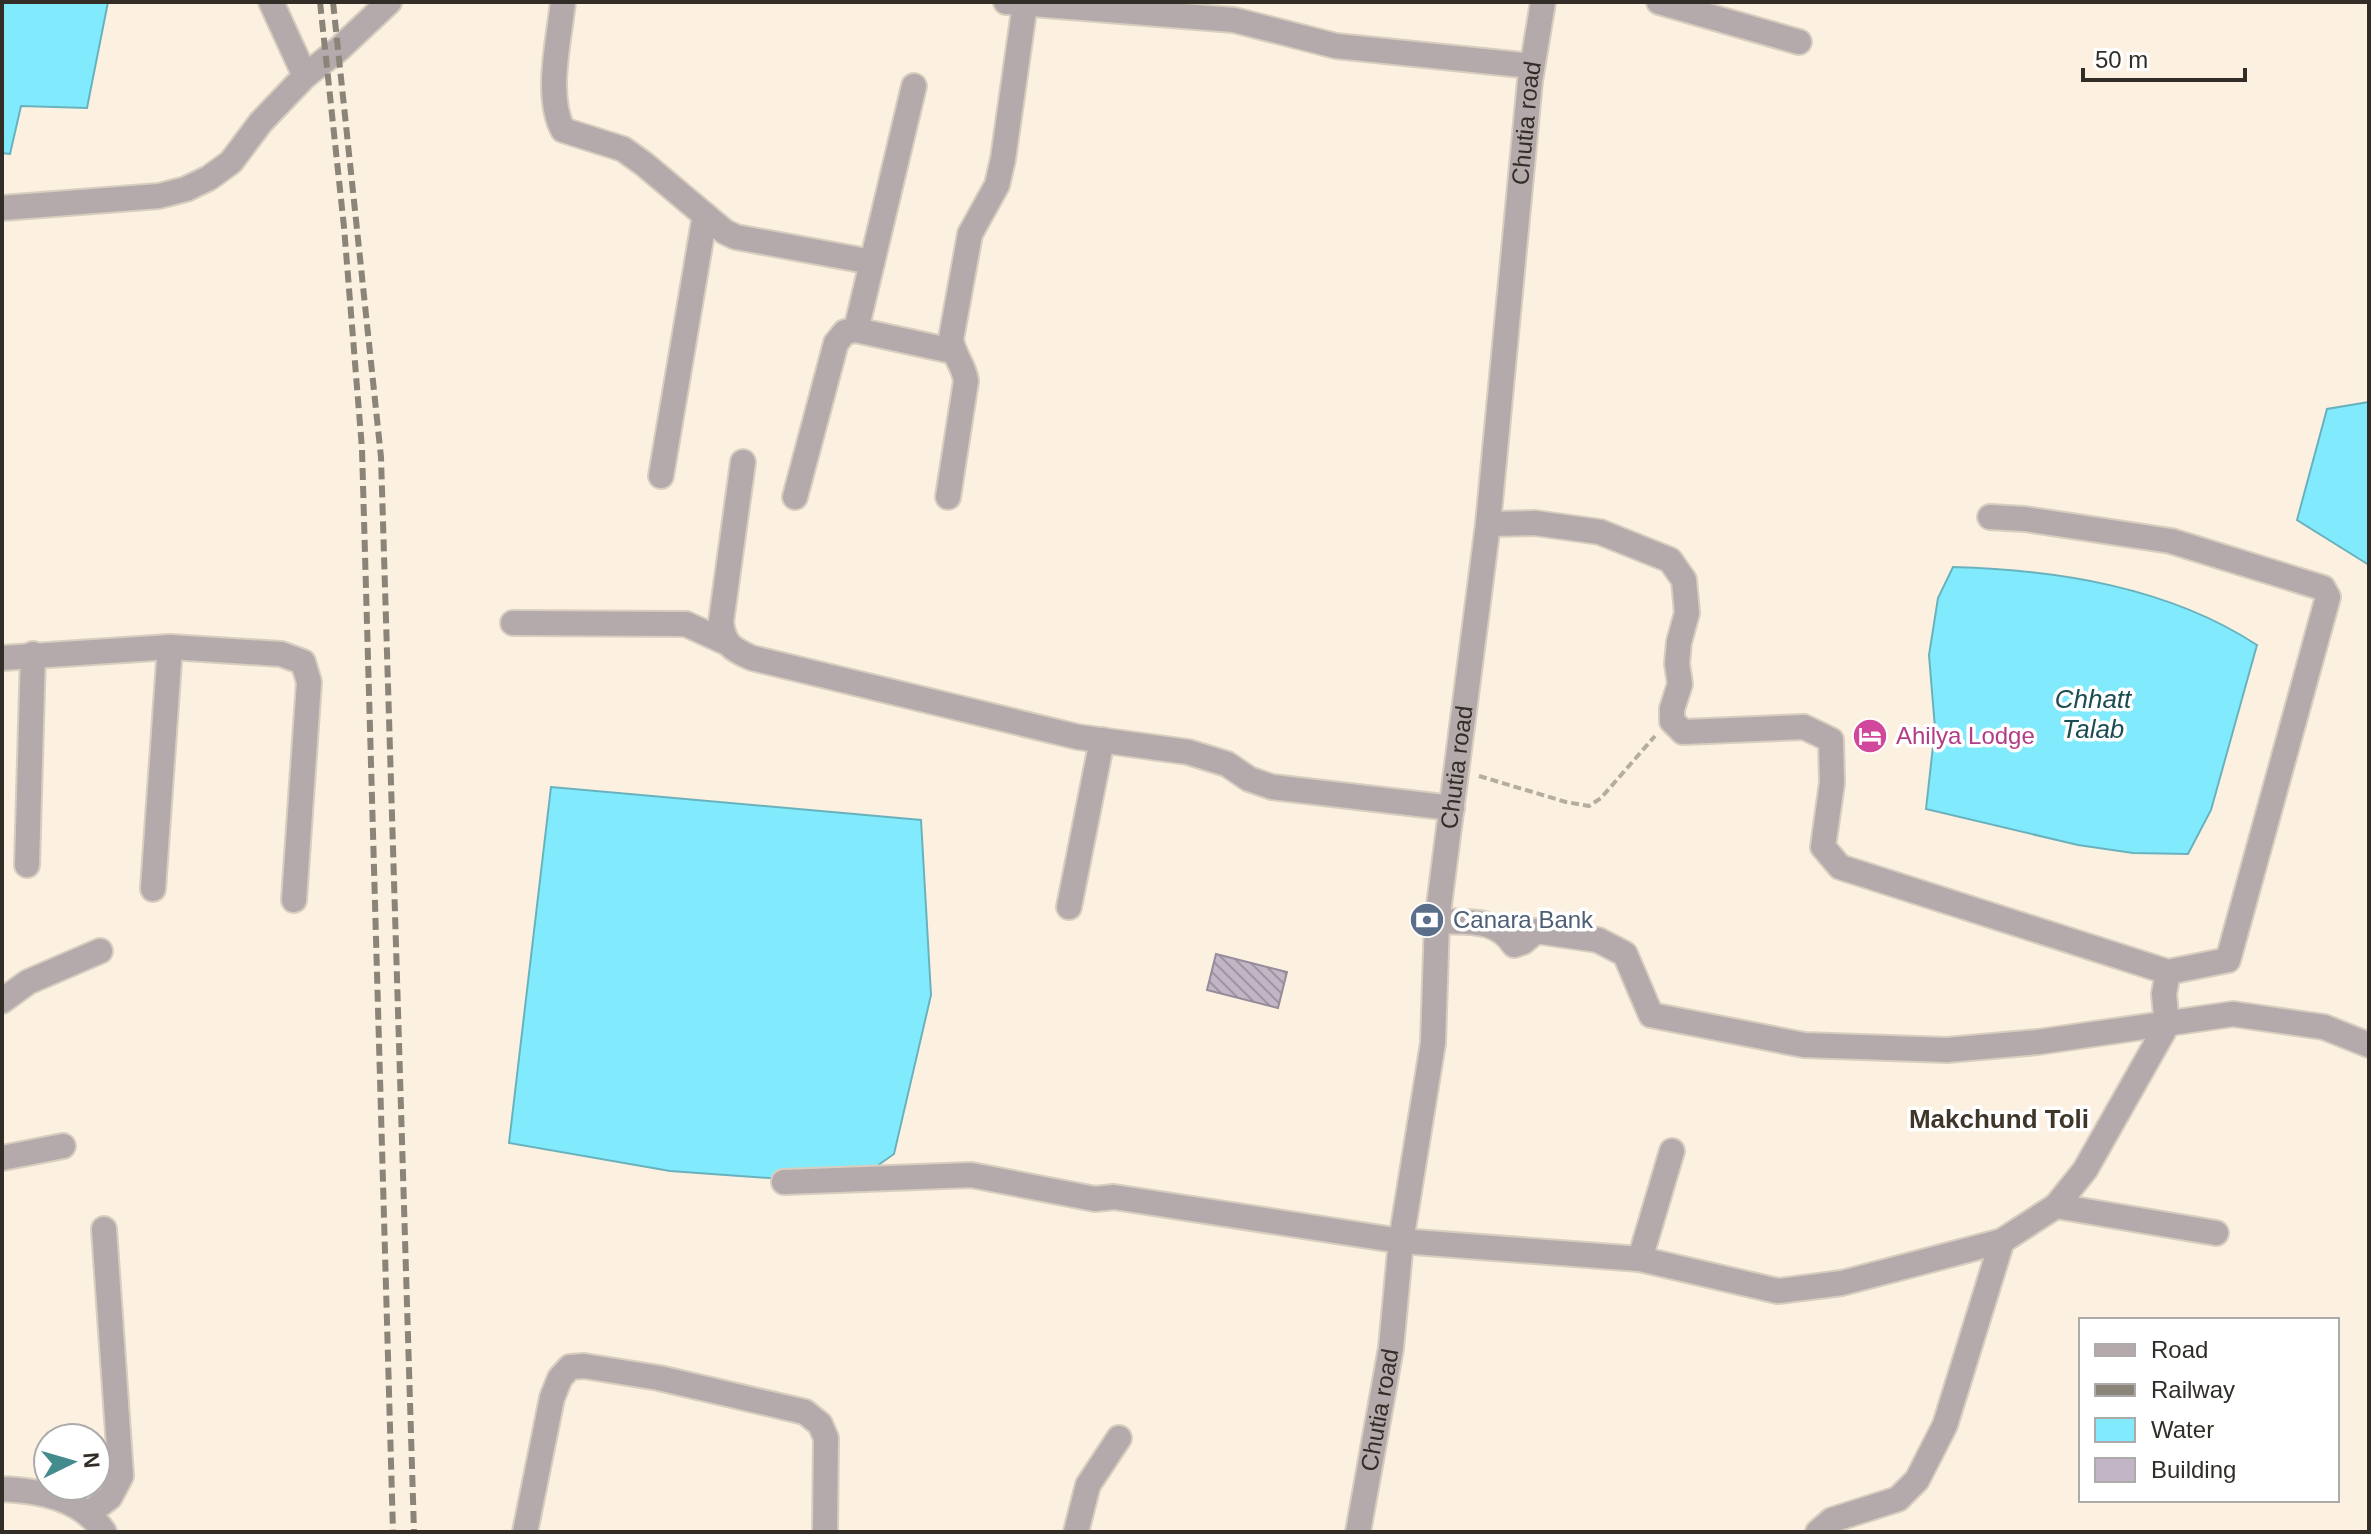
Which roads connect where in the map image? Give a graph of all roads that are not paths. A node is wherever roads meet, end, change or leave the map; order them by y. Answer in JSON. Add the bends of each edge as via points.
{"nodes":[{"id":1,"x":271,"y":2,"type":"edge"},
{"id":2,"x":389,"y":2,"type":"edge"},
{"id":3,"x":563,"y":2,"type":"edge"},
{"id":4,"x":1014,"y":2,"type":"edge"},
{"id":5,"x":1543,"y":2,"type":"edge"},
{"id":6,"x":1659,"y":2,"type":"edge"},
{"id":7,"x":1165,"y":8,"type":"edge"},
{"id":8,"x":1799,"y":42,"type":"dead end"},
{"id":9,"x":1532,"y":66,"type":"junction"},
{"id":10,"x":305,"y":76,"type":"junction"},
{"id":11,"x":914,"y":86,"type":"dead end"},
{"id":12,"x":2,"y":208,"type":"edge"},
{"id":13,"x":705,"y":215,"type":"junction"},
{"id":14,"x":872,"y":262,"type":"junction"},
{"id":15,"x":856,"y":330,"type":"junction"},
{"id":16,"x":952,"y":351,"type":"junction"},
{"id":17,"x":743,"y":462,"type":"dead end"},
{"id":18,"x":661,"y":476,"type":"dead end"},
{"id":19,"x":795,"y":497,"type":"dead end"},
{"id":20,"x":948,"y":497,"type":"dead end"},
{"id":21,"x":1990,"y":517,"type":"dead end"},
{"id":22,"x":1488,"y":524,"type":"junction"},
{"id":23,"x":513,"y":623,"type":"dead end"},
{"id":24,"x":723,"y":641,"type":"junction"},
{"id":25,"x":170,"y":647,"type":"junction"},
{"id":26,"x":33,"y":654,"type":"junction"},
{"id":27,"x":2,"y":658,"type":"edge"},
{"id":28,"x":1102,"y":740,"type":"junction"},
{"id":29,"x":1452,"y":808,"type":"junction"},
{"id":30,"x":27,"y":865,"type":"dead end"},
{"id":31,"x":153,"y":889,"type":"dead end"},
{"id":32,"x":294,"y":900,"type":"dead end"},
{"id":33,"x":1069,"y":907,"type":"dead end"},
{"id":34,"x":1437,"y":921,"type":"junction"},
{"id":35,"x":100,"y":951,"type":"dead end"},
{"id":36,"x":2168,"y":972,"type":"junction"},
{"id":37,"x":2,"y":1001,"type":"edge"},
{"id":38,"x":2167,"y":1025,"type":"junction"},
{"id":39,"x":2369,"y":1045,"type":"edge"},
{"id":40,"x":63,"y":1146,"type":"dead end"},
{"id":41,"x":1672,"y":1151,"type":"dead end"},
{"id":42,"x":2,"y":1158,"type":"edge"},
{"id":43,"x":784,"y":1182,"type":"dead end"},
{"id":44,"x":2056,"y":1206,"type":"junction"},
{"id":45,"x":104,"y":1229,"type":"dead end"},
{"id":46,"x":2216,"y":1233,"type":"dead end"},
{"id":47,"x":1401,"y":1241,"type":"junction"},
{"id":48,"x":2002,"y":1241,"type":"junction"},
{"id":49,"x":1640,"y":1259,"type":"junction"},
{"id":50,"x":1119,"y":1438,"type":"dead end"},
{"id":51,"x":2,"y":1489,"type":"edge"},
{"id":52,"x":96,"y":1522,"type":"edge"},
{"id":53,"x":525,"y":1532,"type":"edge"},
{"id":54,"x":825,"y":1532,"type":"edge"},
{"id":55,"x":1076,"y":1532,"type":"edge"},
{"id":56,"x":1358,"y":1532,"type":"edge"},
{"id":57,"x":1818,"y":1532,"type":"edge"}],
"edges":[{"from":1,"to":10,"type":"street"},
{"from":2,"to":10,"type":"street"},
{"from":3,"to":13,"type":"street","via":[[553,94],[563,130],[623,149]]},
{"from":4,"to":7,"type":"street"},
{"from":4,"to":16,"type":"street","via":[[1003,159],[997,185],[970,234]]},
{"from":5,"to":9,"type":"street","name":"Chutia road"},
{"from":6,"to":8,"type":"street"},
{"from":7,"to":9,"type":"street","via":[[1336,46]]},
{"from":9,"to":22,"type":"street","name":"Chutia road"},
{"from":10,"to":12,"type":"street","via":[[231,162],[186,189],[132,199]]},
{"from":11,"to":14,"type":"street"},
{"from":13,"to":14,"type":"street","via":[[744,240]]},
{"from":13,"to":18,"type":"street"},
{"from":14,"to":15,"type":"street"},
{"from":15,"to":16,"type":"street"},
{"from":15,"to":19,"type":"street","via":[[845,332],[836,343]]},
{"from":16,"to":20,"type":"street","via":[[966,381]]},
{"from":17,"to":24,"type":"street","via":[[721,622]]},
{"from":21,"to":36,"type":"street","via":[[2171,541],[2323,588],[2328,597],[2228,960]]},
{"from":22,"to":29,"type":"street","name":"Chutia road"},
{"from":22,"to":36,"type":"street","via":[[1535,523],[1600,532],[1670,560],[1684,580],[1687,613],[1672,721],[1683,732],[1804,727],[1831,740],[1832,783],[1823,847],[1840,867]]},
{"from":23,"to":24,"type":"street","via":[[686,624]]},
{"from":24,"to":28,"type":"street","via":[[752,658]]},
{"from":25,"to":26,"type":"street"},
{"from":25,"to":31,"type":"street"},
{"from":25,"to":32,"type":"street","via":[[281,654],[303,662],[309,682]]},
{"from":26,"to":27,"type":"street"},
{"from":26,"to":30,"type":"street"},
{"from":28,"to":29,"type":"street","via":[[1207,757],[1272,787]]},
{"from":28,"to":33,"type":"street"},
{"from":29,"to":34,"type":"street","name":"Chutia road"},
{"from":34,"to":38,"type":"street","via":[[1482,923],[1505,931],[1514,945],[1536,931],[1598,940],[1625,954],[1651,1015],[1804,1045],[1947,1050]]},
{"from":34,"to":47,"type":"street","name":"Chutia road","via":[[1433,1043]]},
{"from":35,"to":37,"type":"street","via":[[28,982]]},
{"from":36,"to":38,"type":"street"},
{"from":38,"to":39,"type":"street","via":[[2233,1014],[2324,1027]]},
{"from":38,"to":44,"type":"street","via":[[2085,1170]]},
{"from":40,"to":42,"type":"street"},
{"from":41,"to":49,"type":"street"},
{"from":43,"to":47,"type":"street","via":[[971,1175],[1095,1199],[1114,1197]]},
{"from":44,"to":46,"type":"street"},
{"from":44,"to":48,"type":"street"},
{"from":45,"to":52,"type":"street","via":[[121,1476]]},
{"from":47,"to":49,"type":"street"},
{"from":47,"to":56,"type":"street","name":"Chutia road","via":[[1391,1348]]},
{"from":48,"to":49,"type":"street","via":[[1842,1283],[1778,1291]]},
{"from":48,"to":57,"type":"street","via":[[1945,1425],[1917,1480],[1898,1499],[1832,1520]]},
{"from":50,"to":55,"type":"street","via":[[1088,1485]]},
{"from":51,"to":52,"type":"street","via":[[61,1498]]},
{"from":53,"to":54,"type":"street","via":[[552,1398],[570,1367],[584,1366],[671,1380],[805,1412],[820,1424],[826,1438]]}]}
